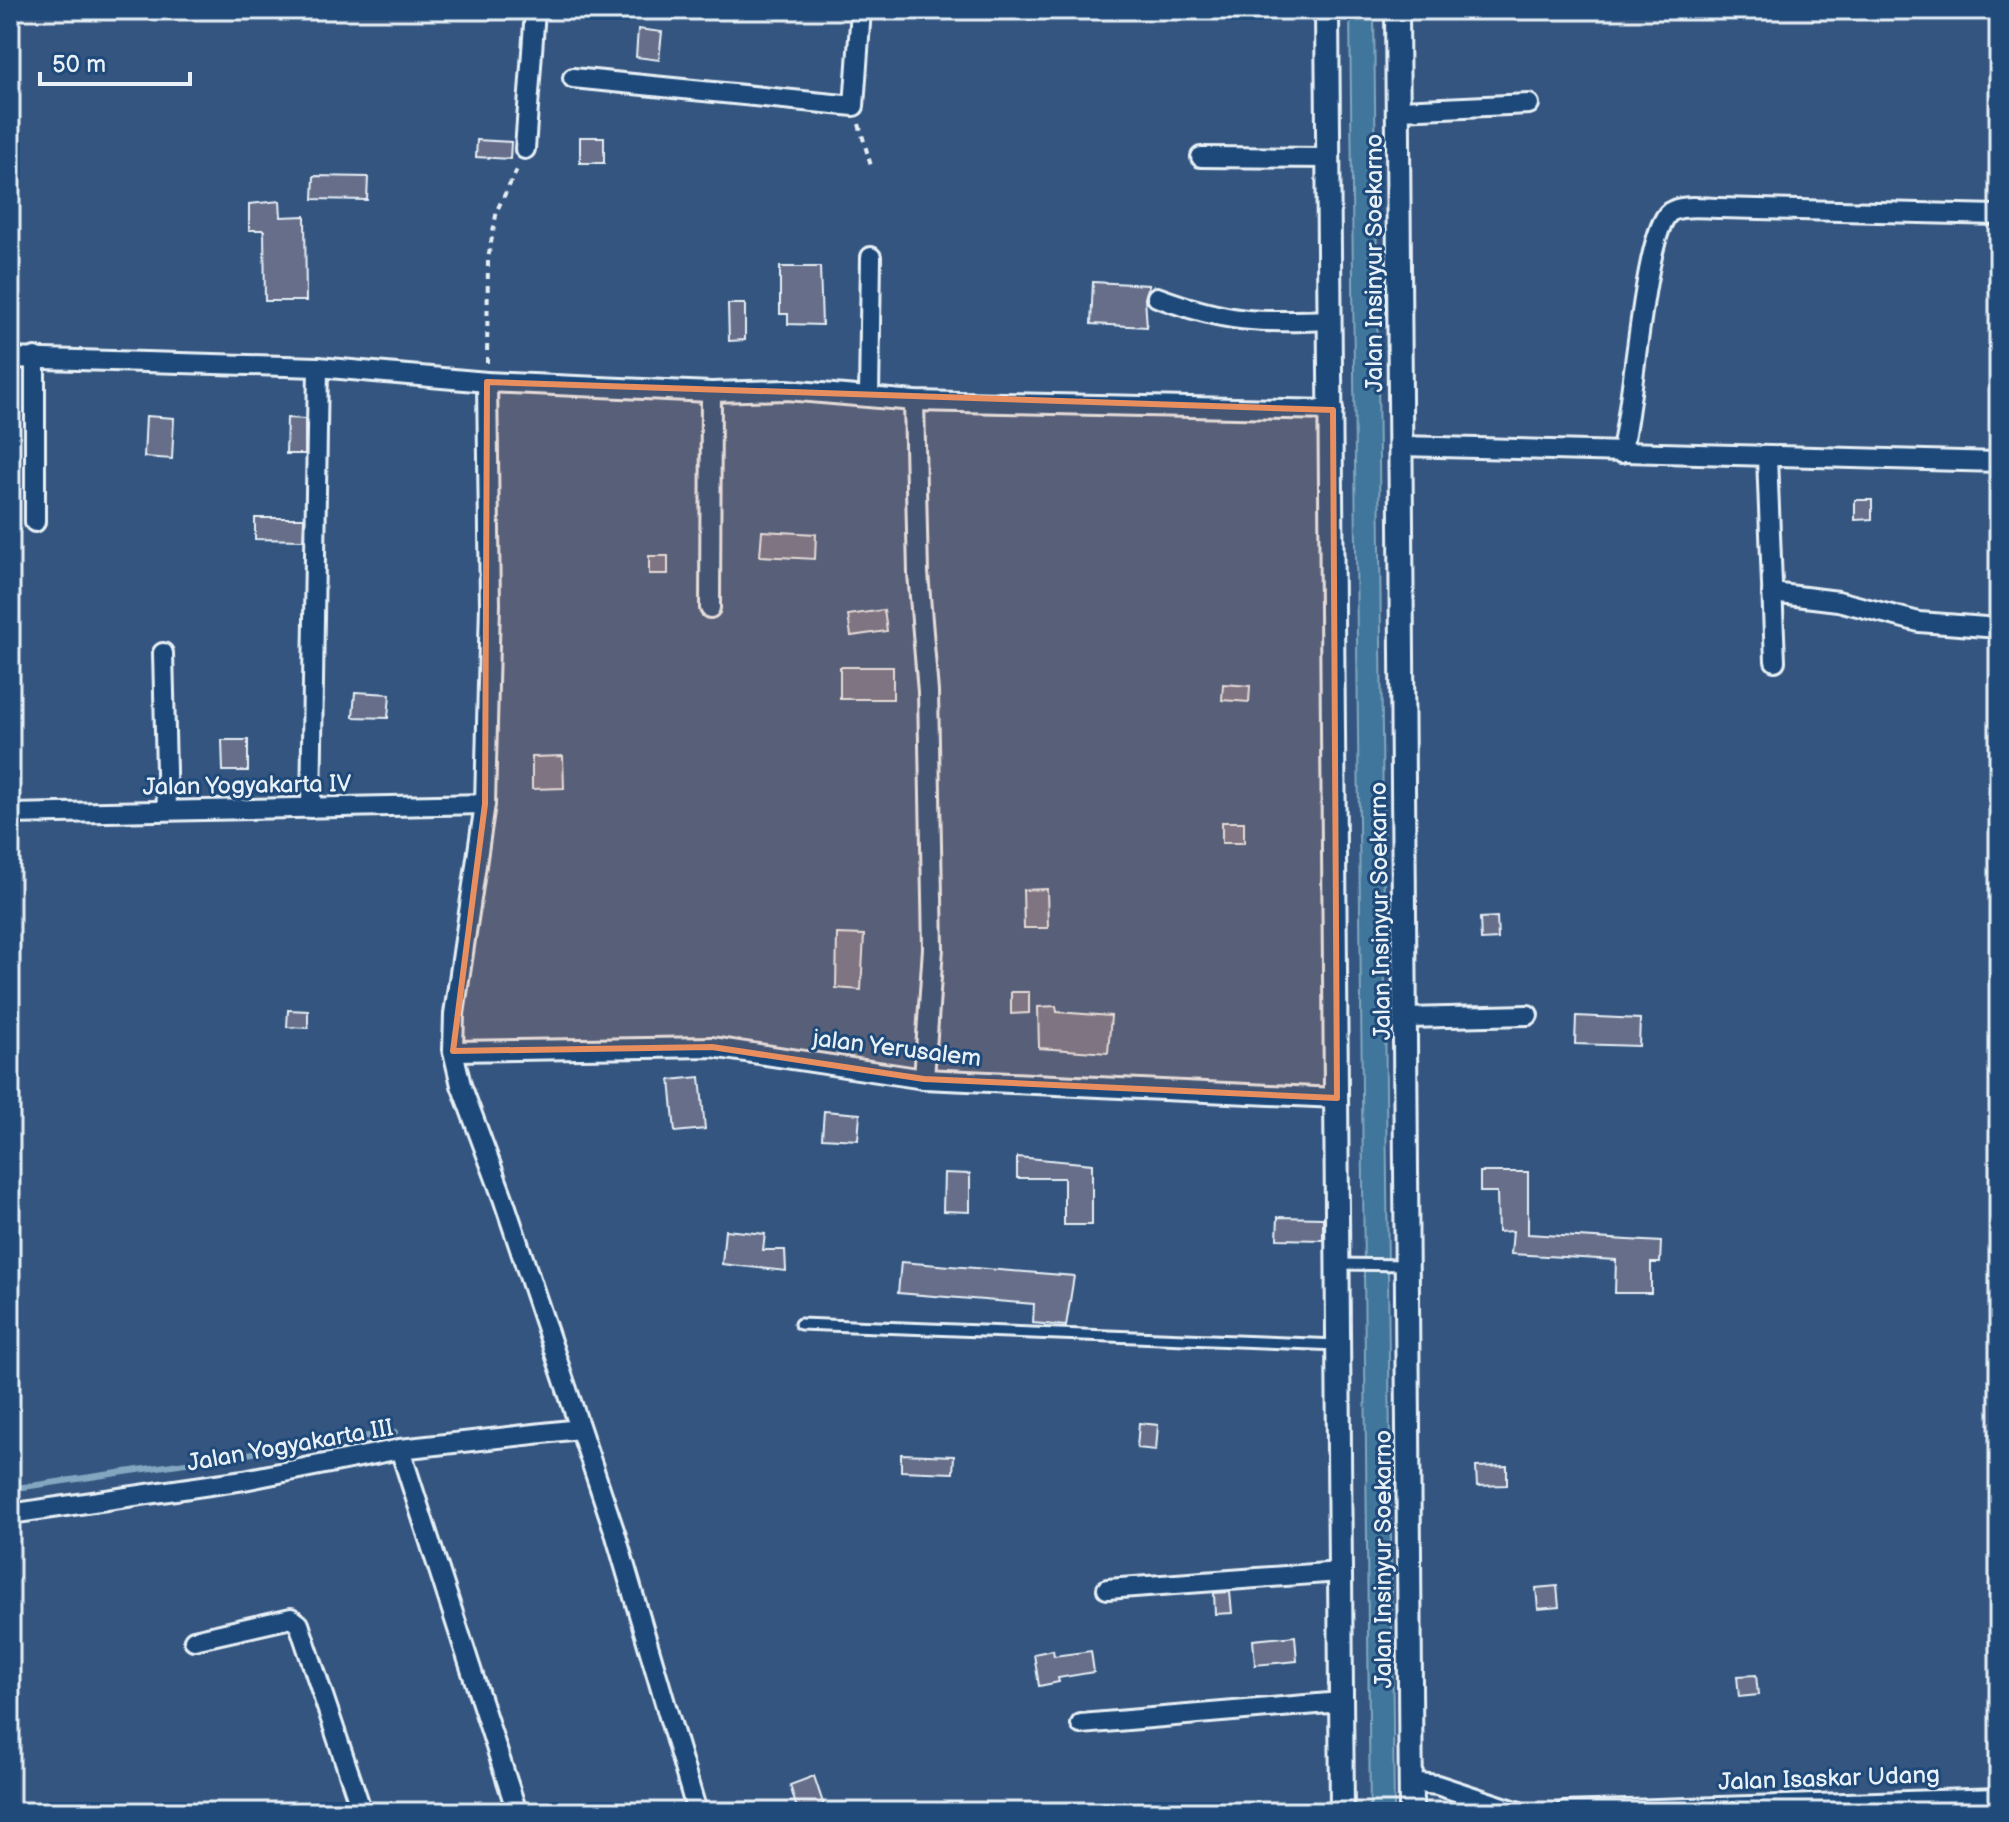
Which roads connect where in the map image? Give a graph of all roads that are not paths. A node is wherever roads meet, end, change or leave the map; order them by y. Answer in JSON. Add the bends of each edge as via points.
{"nodes":[{"id":1,"x":535,"y":10,"type":"edge"},
{"id":2,"x":861,"y":10,"type":"edge"},
{"id":3,"x":1327,"y":10,"type":"edge"},
{"id":4,"x":1397,"y":10,"type":"edge"},
{"id":5,"x":573,"y":78,"type":"dead end"},
{"id":6,"x":1529,"y":104,"type":"dead end"},
{"id":7,"x":1400,"y":110,"type":"junction"},
{"id":8,"x":525,"y":149,"type":"road end"},
{"id":9,"x":1201,"y":157,"type":"dead end"},
{"id":10,"x":1329,"y":158,"type":"junction"},
{"id":11,"x":1999,"y":215,"type":"edge"},
{"id":12,"x":871,"y":257,"type":"dead end"},
{"id":13,"x":1157,"y":297,"type":"dead end"},
{"id":14,"x":1331,"y":320,"type":"junction"},
{"id":15,"x":35,"y":357,"type":"junction"},
{"id":16,"x":10,"y":358,"type":"edge"},
{"id":17,"x":318,"y":367,"type":"junction"},
{"id":18,"x":487,"y":382,"type":"junction"},
{"id":19,"x":711,"y":392,"type":"junction"},
{"id":20,"x":869,"y":396,"type":"junction"},
{"id":21,"x":914,"y":401,"type":"junction"},
{"id":22,"x":1333,"y":410,"type":"junction"},
{"id":23,"x":1401,"y":446,"type":"junction"},
{"id":24,"x":1621,"y":453,"type":"junction"},
{"id":25,"x":1767,"y":457,"type":"junction"},
{"id":26,"x":1999,"y":462,"type":"edge"},
{"id":27,"x":35,"y":522,"type":"dead end"},
{"id":28,"x":1772,"y":593,"type":"junction"},
{"id":29,"x":710,"y":608,"type":"dead end"},
{"id":30,"x":1999,"y":628,"type":"edge"},
{"id":31,"x":163,"y":653,"type":"dead end"},
{"id":32,"x":1775,"y":661,"type":"dead end"},
{"id":33,"x":485,"y":804,"type":"junction"},
{"id":34,"x":311,"y":808,"type":"junction"},
{"id":35,"x":167,"y":810,"type":"junction"},
{"id":36,"x":10,"y":814,"type":"edge"},
{"id":37,"x":1528,"y":1015,"type":"dead end"},
{"id":38,"x":1407,"y":1018,"type":"junction"},
{"id":39,"x":453,"y":1051,"type":"junction"},
{"id":40,"x":924,"y":1079,"type":"junction"},
{"id":41,"x":1337,"y":1098,"type":"junction"},
{"id":42,"x":1338,"y":1264,"type":"junction"},
{"id":43,"x":1397,"y":1265,"type":"junction"},
{"id":44,"x":800,"y":1324,"type":"dead end"},
{"id":45,"x":1339,"y":1345,"type":"junction"},
{"id":46,"x":579,"y":1429,"type":"junction"},
{"id":47,"x":400,"y":1449,"type":"junction"},
{"id":48,"x":10,"y":1514,"type":"edge"},
{"id":49,"x":1340,"y":1572,"type":"junction"},
{"id":50,"x":1107,"y":1589,"type":"dead end"},
{"id":51,"x":194,"y":1640,"type":"dead end"},
{"id":52,"x":1341,"y":1702,"type":"junction"},
{"id":53,"x":1081,"y":1724,"type":"dead end"},
{"id":54,"x":1410,"y":1782,"type":"junction"},
{"id":55,"x":1999,"y":1798,"type":"edge"},
{"id":56,"x":362,"y":1812,"type":"edge"},
{"id":57,"x":517,"y":1812,"type":"edge"},
{"id":58,"x":697,"y":1812,"type":"edge"},
{"id":59,"x":1342,"y":1812,"type":"edge"},
{"id":60,"x":1411,"y":1812,"type":"edge"},
{"id":61,"x":1519,"y":1812,"type":"edge"},
{"id":62,"x":1564,"y":1812,"type":"edge"}],
"edges":[{"from":1,"to":8,"type":"street"},
{"from":2,"to":5,"type":"street","via":[[854,106]]},
{"from":3,"to":10,"type":"street","name":"Jalan Insinyur Soekarno"},
{"from":4,"to":7,"type":"street","name":"Jalan Insinyur Soekarno"},
{"from":6,"to":7,"type":"street"},
{"from":7,"to":23,"type":"street","name":"Jalan Insinyur Soekarno"},
{"from":9,"to":10,"type":"street"},
{"from":10,"to":14,"type":"street","name":"Jalan Insinyur Soekarno"},
{"from":11,"to":24,"type":"street","via":[[1703,208],[1669,213],[1651,260]]},
{"from":12,"to":20,"type":"street"},
{"from":13,"to":14,"type":"street","via":[[1245,323]]},
{"from":14,"to":22,"type":"street","name":"Jalan Insinyur Soekarno"},
{"from":15,"to":16,"type":"street"},
{"from":15,"to":17,"type":"street"},
{"from":15,"to":27,"type":"street"},
{"from":17,"to":18,"type":"street"},
{"from":17,"to":34,"type":"street"},
{"from":18,"to":19,"type":"street"},
{"from":18,"to":33,"type":"street","via":[[490,604]]},
{"from":19,"to":20,"type":"street"},
{"from":19,"to":29,"type":"street"},
{"from":20,"to":21,"type":"street"},
{"from":21,"to":22,"type":"street"},
{"from":21,"to":40,"type":"street","via":[[933,932]]},
{"from":22,"to":41,"type":"street","name":"Jalan Insinyur Soekarno"},
{"from":23,"to":24,"type":"street"},
{"from":23,"to":38,"type":"street","name":"Jalan Insinyur Soekarno"},
{"from":24,"to":25,"type":"street"},
{"from":25,"to":26,"type":"street"},
{"from":25,"to":28,"type":"street"},
{"from":28,"to":30,"type":"street","via":[[1838,601],[1919,622]]},
{"from":28,"to":32,"type":"street"},
{"from":31,"to":35,"type":"street"},
{"from":33,"to":34,"type":"street","name":"Jalan Yogyakarta IV"},
{"from":33,"to":39,"type":"street"},
{"from":34,"to":35,"type":"street","name":"Jalan Yogyakarta IV"},
{"from":35,"to":36,"type":"street","name":"Jalan Yogyakarta IV"},
{"from":37,"to":38,"type":"street"},
{"from":38,"to":43,"type":"street","name":"Jalan Insinyur Soekarno"},
{"from":39,"to":40,"type":"street","name":"jalan Yerusalem","via":[[712,1047]]},
{"from":39,"to":46,"type":"street"},
{"from":40,"to":41,"type":"street","name":"jalan Yerusalem"},
{"from":41,"to":42,"type":"street","name":"Jalan Insinyur Soekarno"},
{"from":42,"to":43,"type":"lane"},
{"from":42,"to":45,"type":"street","name":"Jalan Insinyur Soekarno"},
{"from":43,"to":54,"type":"street","name":"Jalan Insinyur Soekarno"},
{"from":44,"to":45,"type":"lane"},
{"from":45,"to":49,"type":"street","name":"Jalan Insinyur Soekarno"},
{"from":46,"to":47,"type":"street","name":"Jalan Yogyakarta III"},
{"from":46,"to":58,"type":"street","via":[[647,1633]]},
{"from":47,"to":48,"type":"street","name":"Jalan Yogyakarta III","via":[[244,1480]]},
{"from":47,"to":57,"type":"street"},
{"from":49,"to":50,"type":"street"},
{"from":49,"to":52,"type":"street","name":"Jalan Insinyur Soekarno"},
{"from":51,"to":56,"type":"street","via":[[291,1618],[299,1624]]},
{"from":52,"to":53,"type":"street"},
{"from":52,"to":59,"type":"street","name":"Jalan Insinyur Soekarno"},
{"from":54,"to":60,"type":"street","name":"Jalan Insinyur Soekarno"},
{"from":54,"to":61,"type":"street","via":[[1437,1785]]},
{"from":55,"to":62,"type":"street","name":"Jalan Isaskar Udang"}]}
